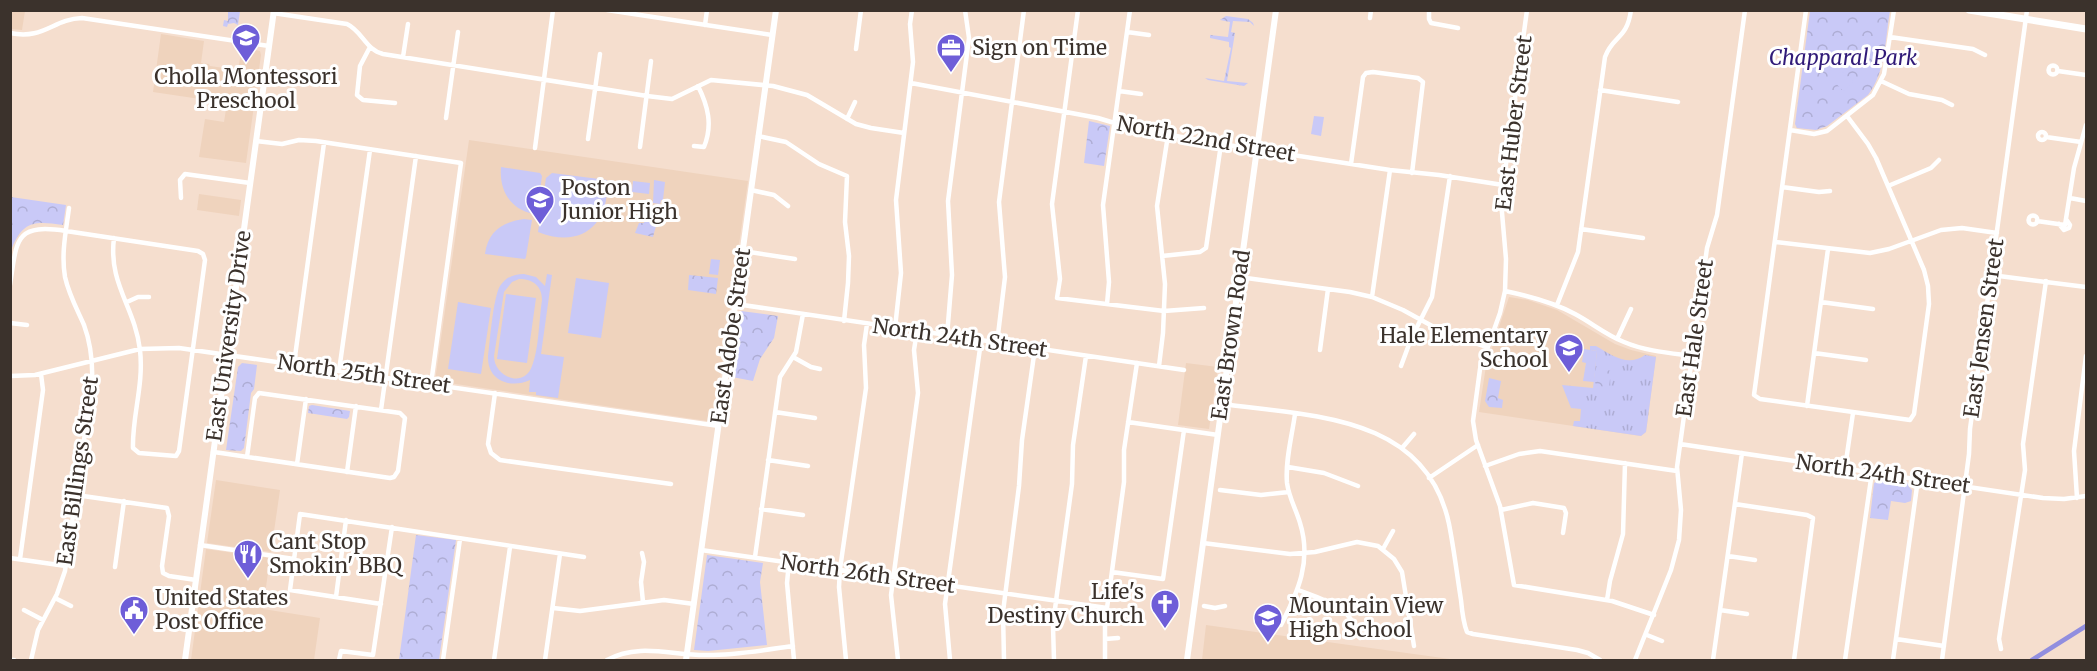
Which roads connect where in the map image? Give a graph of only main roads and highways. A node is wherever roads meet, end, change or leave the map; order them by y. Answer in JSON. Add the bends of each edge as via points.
{"nodes":[{"id":1,"x":776,"y":10,"type":"edge"},
{"id":2,"x":1276,"y":10,"type":"edge"},
{"id":3,"x":1969,"y":10,"type":"edge"},
{"id":4,"x":273,"y":12,"type":"edge"},
{"id":5,"x":2086,"y":28,"type":"edge"},
{"id":6,"x":686,"y":657,"type":"edge"},
{"id":7,"x":184,"y":660,"type":"edge"},
{"id":8,"x":1187,"y":660,"type":"edge"}],
"edges":[{"from":1,"to":6,"type":"main road","name":"East Adobe Street"},
{"from":2,"to":8,"type":"main road","name":"East Brown Road"},
{"from":3,"to":5,"type":"main road"},
{"from":4,"to":7,"type":"main road","name":"East University Drive"}]}
